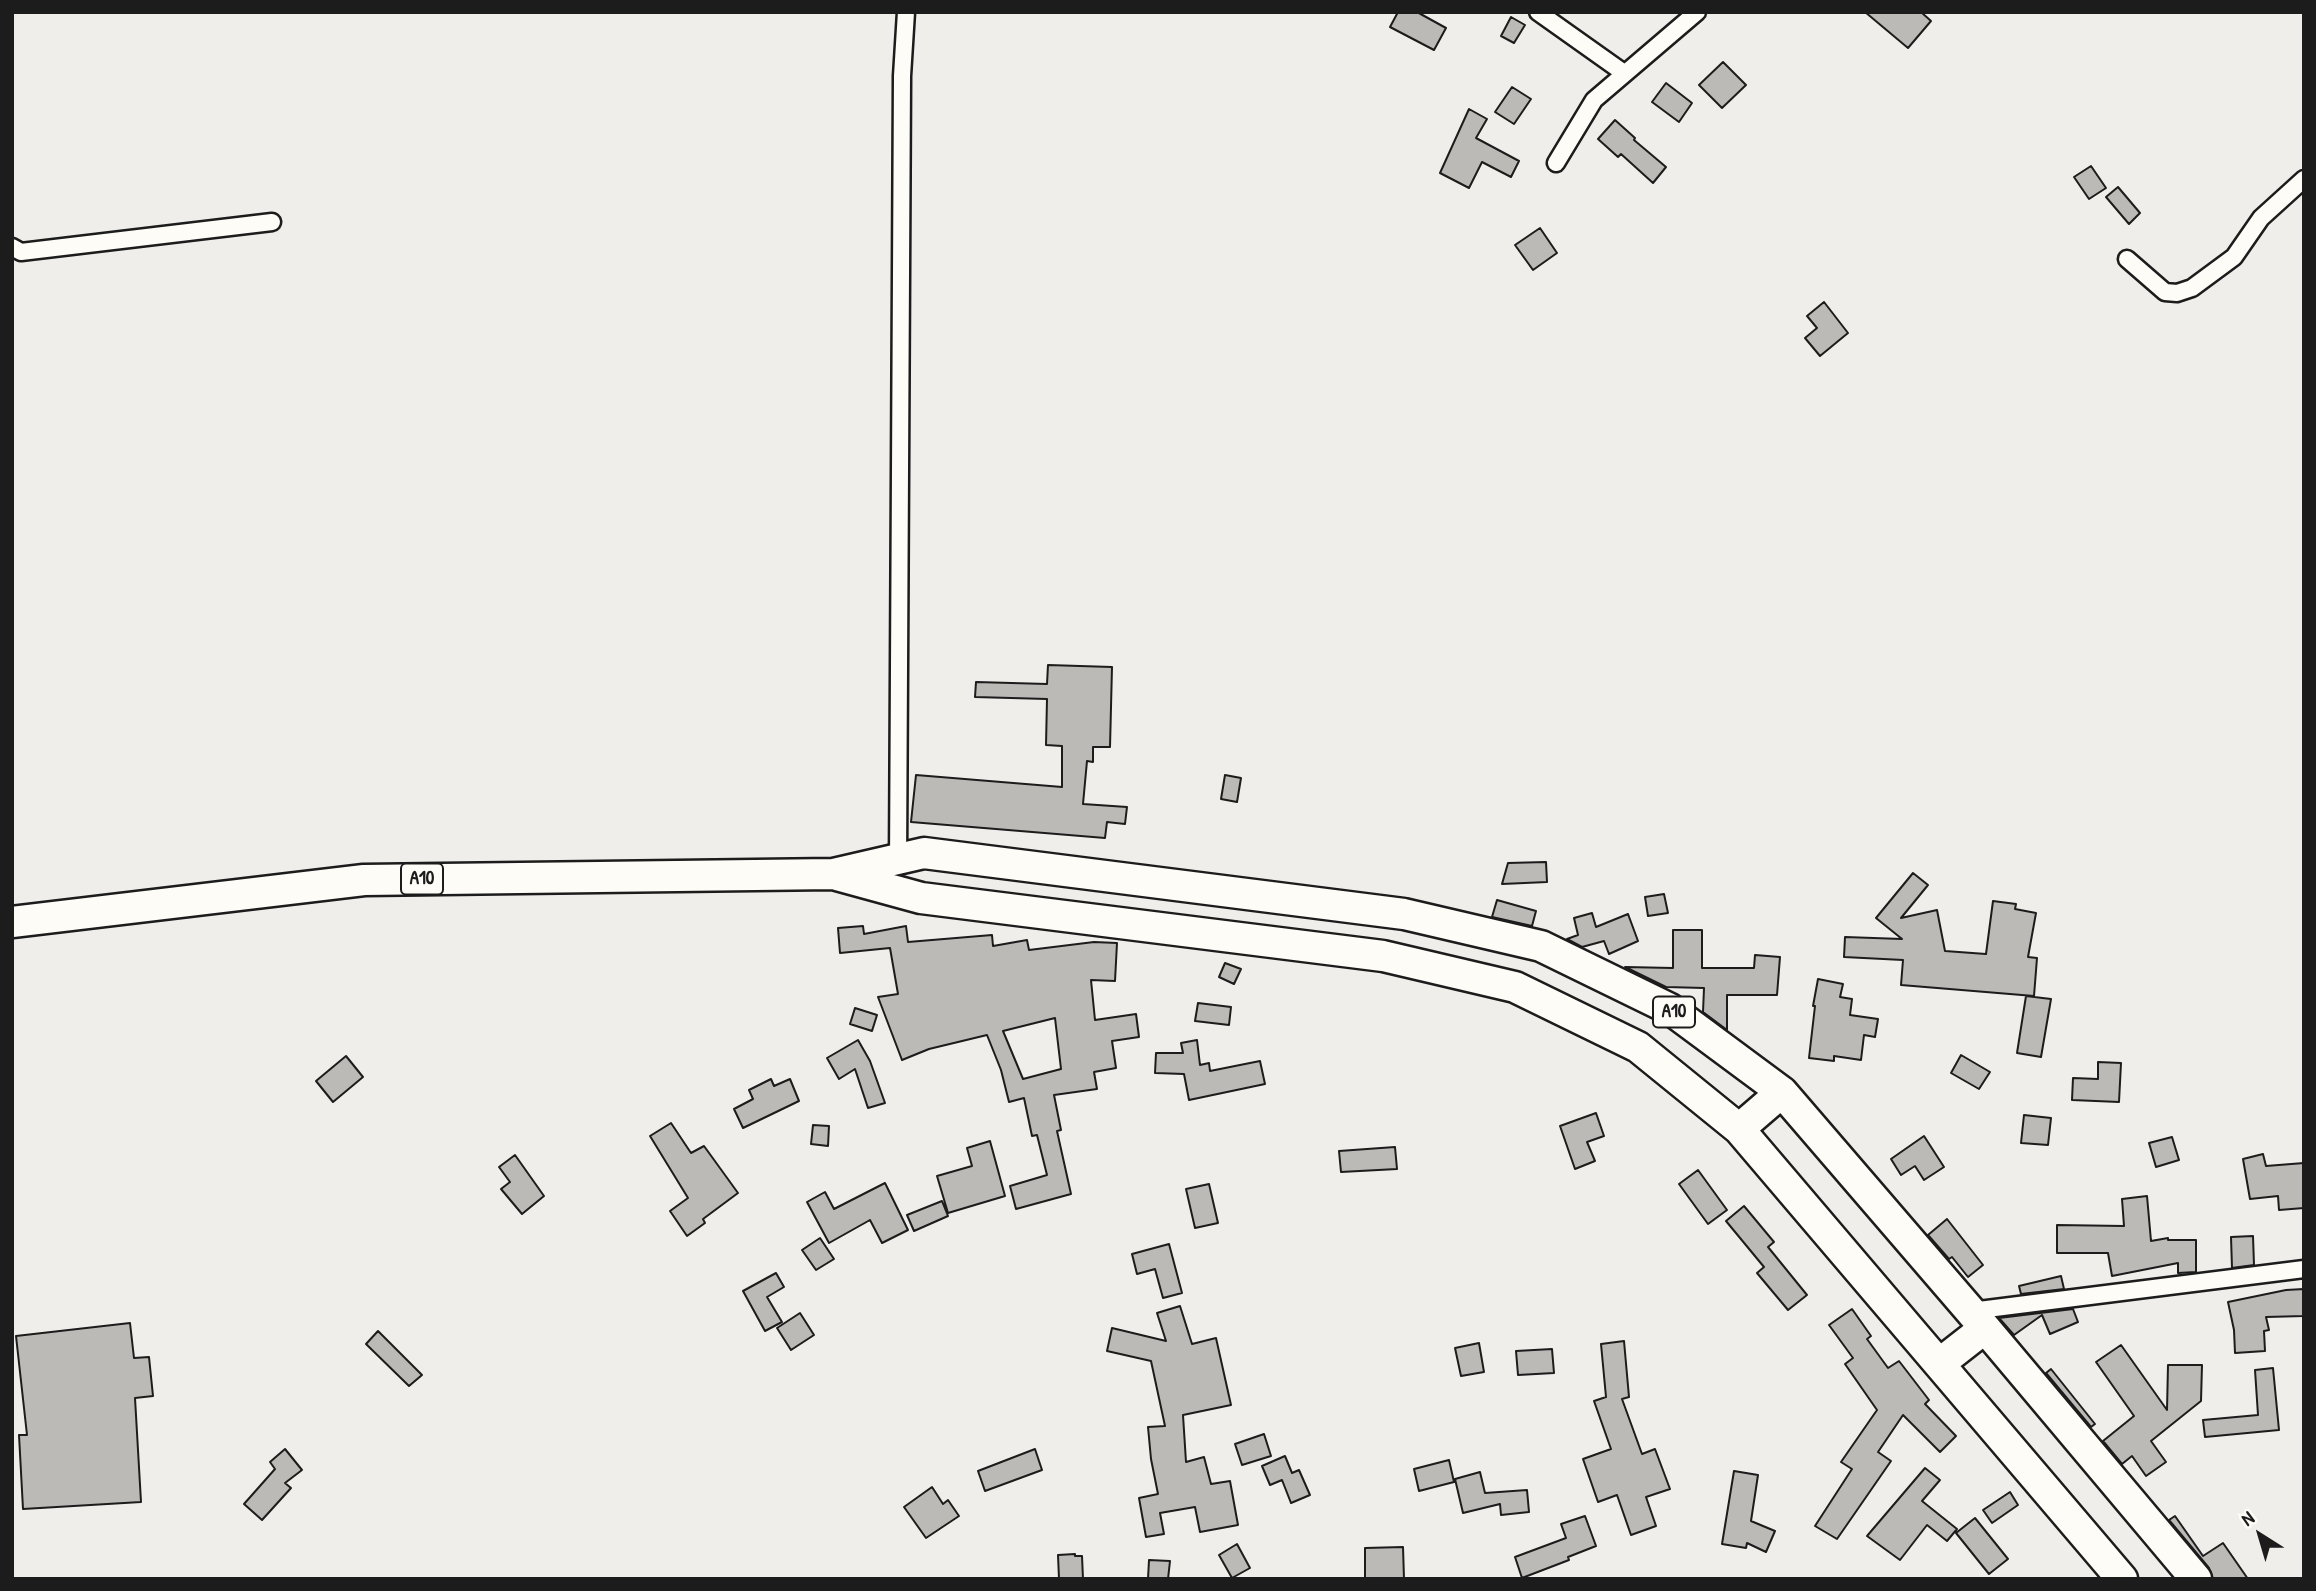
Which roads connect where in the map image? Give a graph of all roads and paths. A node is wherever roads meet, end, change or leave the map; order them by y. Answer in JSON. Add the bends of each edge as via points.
{"nodes":[{"id":1,"x":906,"y":12,"type":"edge"},
{"id":2,"x":1538,"y":12,"type":"edge"},
{"id":3,"x":1697,"y":12,"type":"edge"},
{"id":4,"x":1624,"y":73,"type":"junction"},
{"id":5,"x":1556,"y":163,"type":"dead end"},
{"id":6,"x":2304,"y":178,"type":"edge"},
{"id":7,"x":272,"y":222,"type":"dead end"},
{"id":8,"x":12,"y":247,"type":"edge"},
{"id":9,"x":2127,"y":259,"type":"dead end"},
{"id":10,"x":898,"y":859,"type":"junction"},
{"id":11,"x":834,"y":874,"type":"junction"},
{"id":12,"x":898,"y":892,"type":"junction"},
{"id":13,"x":12,"y":922,"type":"edge"},
{"id":14,"x":1782,"y":1092,"type":"junction"},
{"id":15,"x":1739,"y":1129,"type":"junction"},
{"id":16,"x":2304,"y":1269,"type":"edge"},
{"id":17,"x":1978,"y":1319,"type":"junction"},
{"id":18,"x":1939,"y":1364,"type":"junction"},
{"id":19,"x":2122,"y":1579,"type":"edge"},
{"id":20,"x":2196,"y":1579,"type":"edge"}],
"edges":[{"from":1,"to":10,"type":"street"},
{"from":2,"to":4,"type":"street"},
{"from":3,"to":4,"type":"street"},
{"from":4,"to":5,"type":"street","via":[[1594,100]]},
{"from":6,"to":9,"type":"street","via":[[2261,218],[2234,257],[2192,288],[2165,292]]},
{"from":7,"to":8,"type":"street","via":[[21,252]]},
{"from":10,"to":11,"type":"highway","number":"A10"},
{"from":10,"to":12,"type":"street"},
{"from":10,"to":14,"type":"highway","number":"A10","via":[[924,853],[1404,914],[1541,946],[1670,1009]]},
{"from":11,"to":12,"type":"highway","number":"A10"},
{"from":11,"to":13,"type":"highway","number":"A10","via":[[364,880]]},
{"from":12,"to":15,"type":"highway","number":"A10","via":[[1383,956],[1515,987],[1638,1047]]},
{"from":14,"to":15,"type":"highway"},
{"from":14,"to":17,"type":"highway","number":"A10"},
{"from":15,"to":18,"type":"highway","number":"A10"},
{"from":16,"to":17,"type":"street"},
{"from":17,"to":18,"type":"highway"},
{"from":17,"to":20,"type":"highway","number":"A10"},
{"from":18,"to":19,"type":"highway","number":"A10"}]}
